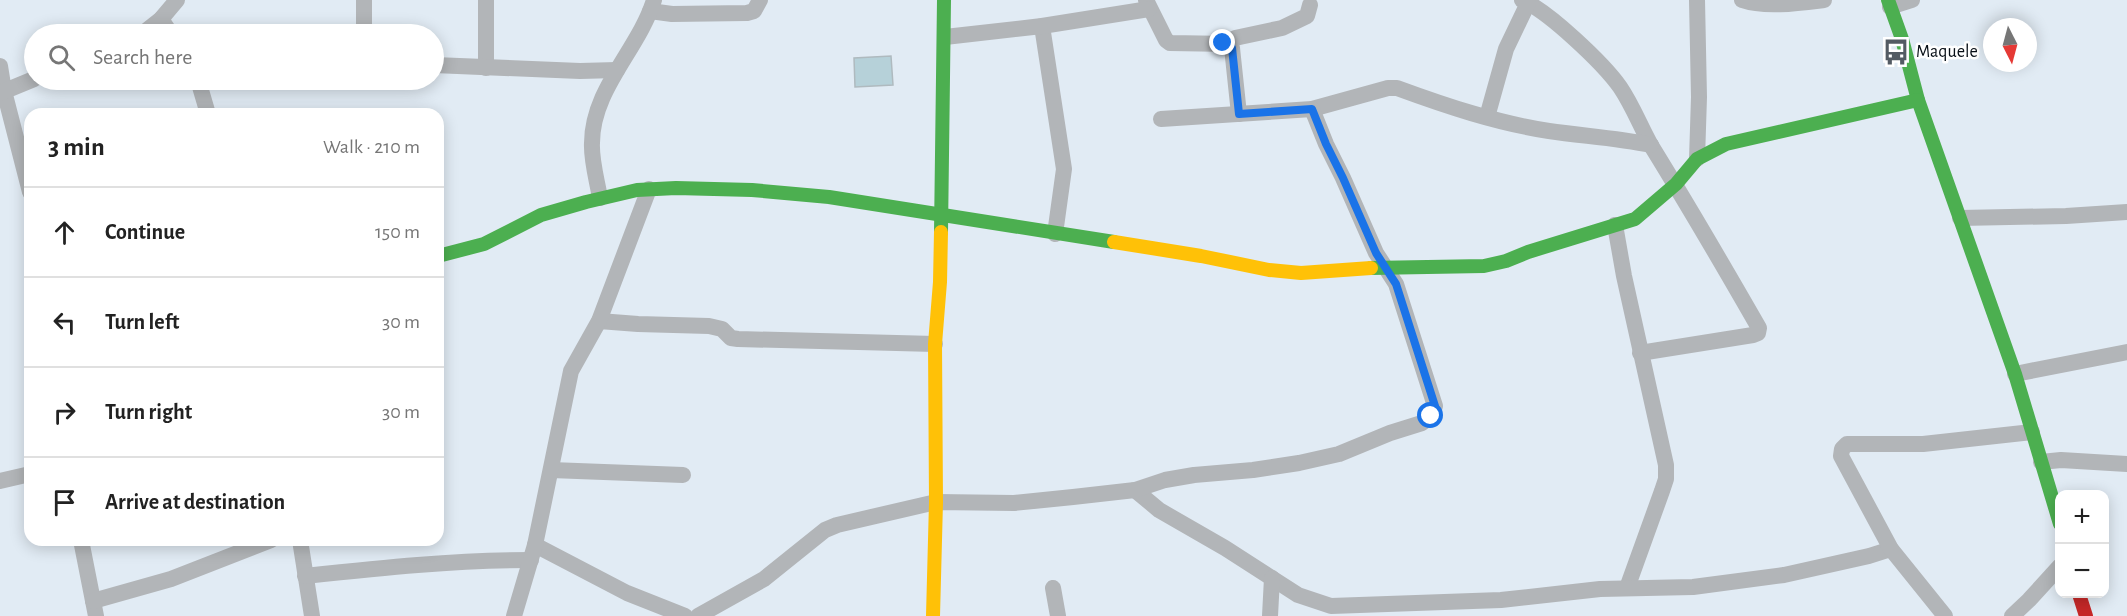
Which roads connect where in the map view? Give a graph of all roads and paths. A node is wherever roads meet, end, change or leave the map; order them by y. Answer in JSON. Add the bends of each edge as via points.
{"nodes":[{"id":1,"x":364,"y":0,"type":"edge"},
{"id":2,"x":486,"y":0,"type":"edge"},
{"id":3,"x":760,"y":0,"type":"edge"},
{"id":4,"x":944,"y":0,"type":"edge"},
{"id":5,"x":1697,"y":0,"type":"edge"},
{"id":6,"x":1742,"y":0,"type":"edge"},
{"id":7,"x":1824,"y":0,"type":"edge"},
{"id":8,"x":1912,"y":0,"type":"edge"},
{"id":9,"x":1525,"y":1,"type":"edge"},
{"id":10,"x":1889,"y":3,"type":"edge"},
{"id":11,"x":1148,"y":5,"type":"edge"},
{"id":12,"x":1310,"y":5,"type":"dead end"},
{"id":13,"x":652,"y":6,"type":"edge"},
{"id":14,"x":167,"y":7,"type":"edge"},
{"id":15,"x":151,"y":24,"type":"edge"},
{"id":16,"x":170,"y":24,"type":"edge"},
{"id":17,"x":364,"y":24,"type":"edge"},
{"id":18,"x":1042,"y":26,"type":"junction"},
{"id":19,"x":945,"y":38,"type":"junction"},
{"id":20,"x":1230,"y":44,"type":"junction"},
{"id":21,"x":444,"y":65,"type":"edge"},
{"id":22,"x":0,"y":66,"type":"edge"},
{"id":23,"x":486,"y":68,"type":"junction"},
{"id":24,"x":617,"y":70,"type":"junction"},
{"id":25,"x":24,"y":83,"type":"edge"},
{"id":26,"x":201,"y":90,"type":"edge"},
{"id":27,"x":2,"y":92,"type":"edge"},
{"id":28,"x":1918,"y":100,"type":"junction"},
{"id":29,"x":206,"y":108,"type":"edge"},
{"id":30,"x":1312,"y":109,"type":"junction"},
{"id":31,"x":1239,"y":114,"type":"junction"},
{"id":32,"x":1487,"y":117,"type":"junction"},
{"id":33,"x":1161,"y":119,"type":"dead end"},
{"id":34,"x":1651,"y":145,"type":"junction"},
{"id":35,"x":1697,"y":159,"type":"junction"},
{"id":36,"x":24,"y":171,"type":"edge"},
{"id":37,"x":1676,"y":184,"type":"junction"},
{"id":38,"x":649,"y":189,"type":"junction"},
{"id":39,"x":600,"y":198,"type":"junction"},
{"id":40,"x":2127,"y":212,"type":"edge"},
{"id":41,"x":942,"y":216,"type":"junction"},
{"id":42,"x":1960,"y":218,"type":"junction"},
{"id":43,"x":1615,"y":225,"type":"junction"},
{"id":44,"x":1055,"y":234,"type":"junction"},
{"id":45,"x":444,"y":255,"type":"edge"},
{"id":46,"x":1386,"y":267,"type":"junction"},
{"id":47,"x":599,"y":321,"type":"junction"},
{"id":48,"x":935,"y":344,"type":"junction"},
{"id":49,"x":1640,"y":352,"type":"junction"},
{"id":50,"x":2127,"y":352,"type":"edge"},
{"id":51,"x":2015,"y":374,"type":"junction"},
{"id":52,"x":2032,"y":432,"type":"junction"},
{"id":53,"x":2041,"y":462,"type":"junction"},
{"id":54,"x":2127,"y":464,"type":"edge"},
{"id":55,"x":551,"y":470,"type":"junction"},
{"id":56,"x":683,"y":475,"type":"dead end"},
{"id":57,"x":24,"y":476,"type":"edge"},
{"id":58,"x":0,"y":482,"type":"edge"},
{"id":59,"x":1135,"y":490,"type":"junction"},
{"id":60,"x":936,"y":502,"type":"junction"},
{"id":61,"x":2055,"y":508,"type":"edge"},
{"id":62,"x":82,"y":546,"type":"edge"},
{"id":63,"x":256,"y":546,"type":"edge"},
{"id":64,"x":301,"y":546,"type":"edge"},
{"id":65,"x":1891,"y":549,"type":"junction"},
{"id":66,"x":533,"y":552,"type":"junction"},
{"id":67,"x":2055,"y":571,"type":"edge"},
{"id":68,"x":305,"y":576,"type":"junction"},
{"id":69,"x":1272,"y":578,"type":"junction"},
{"id":70,"x":1053,"y":588,"type":"dead end"},
{"id":71,"x":1627,"y":588,"type":"junction"},
{"id":72,"x":2080,"y":598,"type":"edge"},
{"id":73,"x":95,"y":608,"type":"edge"},
{"id":74,"x":1499,"y":608,"type":"edge"},
{"id":75,"x":312,"y":616,"type":"edge"},
{"id":76,"x":514,"y":616,"type":"edge"},
{"id":77,"x":685,"y":616,"type":"edge"},
{"id":78,"x":698,"y":616,"type":"edge"},
{"id":79,"x":933,"y":616,"type":"edge"},
{"id":80,"x":1058,"y":616,"type":"edge"},
{"id":81,"x":1270,"y":616,"type":"edge"},
{"id":82,"x":1945,"y":616,"type":"edge"},
{"id":83,"x":2012,"y":616,"type":"edge"},
{"id":84,"x":2086,"y":616,"type":"edge"}],
"edges":[{"from":1,"to":17,"type":"street"},
{"from":2,"to":23,"type":"street"},
{"from":3,"to":13,"type":"street","via":[[754,11],[747,13],[672,14]]},
{"from":4,"to":19,"type":"street"},
{"from":5,"to":35,"type":"street"},
{"from":6,"to":7,"type":"street"},
{"from":8,"to":10,"type":"street"},
{"from":9,"to":32,"type":"street"},
{"from":9,"to":34,"type":"street","via":[[1545,13],[1620,86]]},
{"from":10,"to":28,"type":"street"},
{"from":11,"to":18,"type":"street"},
{"from":11,"to":20,"type":"street","via":[[1170,42]]},
{"from":12,"to":20,"type":"street","via":[[1307,16],[1282,28],[1235,38]]},
{"from":13,"to":24,"type":"street"},
{"from":14,"to":15,"type":"street"},
{"from":14,"to":16,"type":"street"},
{"from":18,"to":19,"type":"street"},
{"from":18,"to":44,"type":"street","via":[[1064,169]]},
{"from":19,"to":41,"type":"street"},
{"from":20,"to":31,"type":"street"},
{"from":21,"to":23,"type":"street"},
{"from":22,"to":27,"type":"street"},
{"from":23,"to":24,"type":"street"},
{"from":24,"to":39,"type":"street","via":[[598,108],[592,132]]},
{"from":25,"to":27,"type":"street"},
{"from":26,"to":29,"type":"street"},
{"from":27,"to":36,"type":"street"},
{"from":28,"to":35,"type":"street","via":[[1726,144]]},
{"from":28,"to":42,"type":"street"},
{"from":30,"to":31,"type":"street"},
{"from":30,"to":32,"type":"street","via":[[1397,88]]},
{"from":30,"to":46,"type":"street","via":[[1376,253]]},
{"from":31,"to":33,"type":"street"},
{"from":32,"to":34,"type":"street","via":[[1548,131]]},
{"from":34,"to":37,"type":"street"},
{"from":35,"to":37,"type":"street"},
{"from":37,"to":43,"type":"street","via":[[1635,219]]},
{"from":37,"to":49,"type":"street","via":[[1759,328],[1758,333]]},
{"from":38,"to":39,"type":"street"},
{"from":38,"to":41,"type":"street","via":[[800,193]]},
{"from":38,"to":47,"type":"street"},
{"from":39,"to":45,"type":"street","via":[[539,216],[472,248]]},
{"from":40,"to":42,"type":"street"},
{"from":41,"to":44,"type":"street"},
{"from":41,"to":48,"type":"street"},
{"from":42,"to":51,"type":"street"},
{"from":43,"to":46,"type":"street","via":[[1484,266]]},
{"from":43,"to":49,"type":"street"},
{"from":44,"to":46,"type":"street","via":[[1269,270],[1301,273]]},
{"from":46,"to":59,"type":"street","via":[[1416,342],[1435,406],[1431,416],[1422,423],[1339,454],[1265,469],[1165,480]]},
{"from":47,"to":48,"type":"street","via":[[716,327],[738,339]]},
{"from":47,"to":55,"type":"street","via":[[571,371]]},
{"from":48,"to":60,"type":"street"},
{"from":49,"to":71,"type":"street","via":[[1666,478]]},
{"from":50,"to":51,"type":"street"},
{"from":51,"to":52,"type":"street"},
{"from":52,"to":53,"type":"street"},
{"from":52,"to":65,"type":"street","via":[[1923,444],[1847,444],[1841,456]]},
{"from":53,"to":54,"type":"street"},
{"from":53,"to":61,"type":"street"},
{"from":55,"to":56,"type":"street"},
{"from":55,"to":66,"type":"street"},
{"from":57,"to":58,"type":"street"},
{"from":59,"to":60,"type":"street","via":[[1014,503]]},
{"from":59,"to":69,"type":"street","via":[[1159,510]]},
{"from":60,"to":78,"type":"street","via":[[825,530],[764,579]]},
{"from":60,"to":79,"type":"street"},
{"from":62,"to":73,"type":"street"},
{"from":63,"to":73,"type":"street"},
{"from":64,"to":68,"type":"street"},
{"from":65,"to":71,"type":"street","via":[[1784,575],[1693,587]]},
{"from":65,"to":82,"type":"street"},
{"from":66,"to":68,"type":"street","via":[[495,560]]},
{"from":66,"to":76,"type":"street"},
{"from":66,"to":77,"type":"street"},
{"from":67,"to":83,"type":"street"},
{"from":68,"to":75,"type":"street"},
{"from":69,"to":74,"type":"street","via":[[1298,595],[1331,606]]},
{"from":69,"to":81,"type":"street"},
{"from":70,"to":80,"type":"street"},
{"from":71,"to":74,"type":"street","via":[[1600,589]]},
{"from":72,"to":84,"type":"street"}]}
